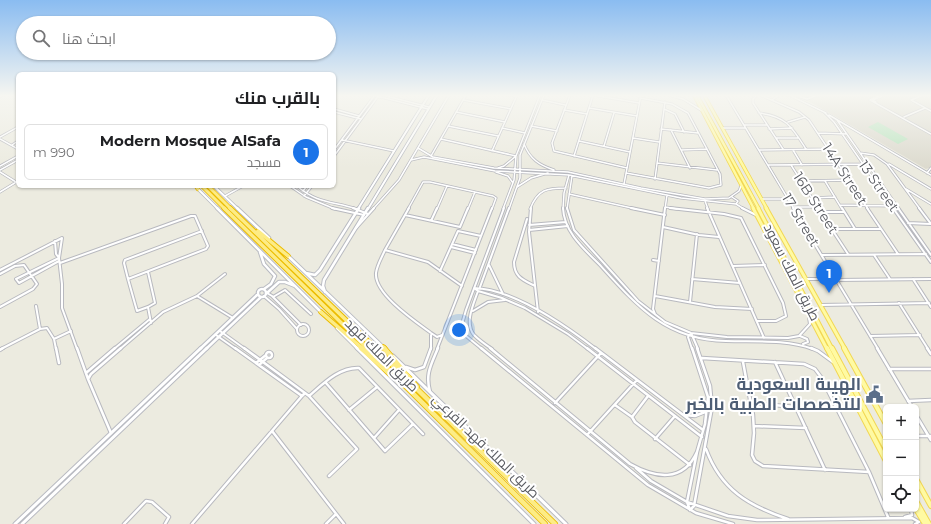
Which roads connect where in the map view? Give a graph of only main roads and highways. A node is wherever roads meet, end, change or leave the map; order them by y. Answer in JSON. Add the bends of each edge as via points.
{"nodes":[{"id":1,"x":414,"y":119,"type":"edge"},
{"id":2,"x":422,"y":119,"type":"edge"},
{"id":3,"x":706,"y":119,"type":"edge"},
{"id":4,"x":710,"y":119,"type":"edge"},
{"id":5,"x":718,"y":119,"type":"edge"},
{"id":6,"x":199,"y":188,"type":"edge"},
{"id":7,"x":199,"y":188,"type":"edge"},
{"id":8,"x":210,"y":188,"type":"edge"},
{"id":9,"x":216,"y":188,"type":"edge"},
{"id":10,"x":230,"y":207,"type":"junction"},
{"id":11,"x":259,"y":249,"type":"junction"},
{"id":12,"x":288,"y":256,"type":"junction"},
{"id":13,"x":304,"y":273,"type":"junction"},
{"id":14,"x":297,"y":287,"type":"junction"},
{"id":15,"x":264,"y":289,"type":"junction"},
{"id":16,"x":325,"y":292,"type":"junction"},
{"id":17,"x":266,"y":293,"type":"junction"},
{"id":18,"x":257,"y":295,"type":"junction"},
{"id":19,"x":262,"y":296,"type":"junction"},
{"id":20,"x":321,"y":312,"type":"junction"},
{"id":21,"x":221,"y":332,"type":"junction"},
{"id":22,"x":217,"y":336,"type":"junction"},
{"id":23,"x":383,"y":347,"type":"junction"},
{"id":24,"x":422,"y":403,"type":"junction"},
{"id":25,"x":433,"y":406,"type":"junction"},
{"id":26,"x":883,"y":419,"type":"edge"},
{"id":27,"x":883,"y":443,"type":"edge"},
{"id":28,"x":883,"y":455,"type":"edge"},
{"id":29,"x":919,"y":484,"type":"edge"},
{"id":30,"x":919,"y":506,"type":"edge"},
{"id":31,"x":931,"y":506,"type":"edge"},
{"id":32,"x":918,"y":512,"type":"edge"},
{"id":33,"x":15,"y":524,"type":"edge"},
{"id":34,"x":22,"y":524,"type":"edge"},
{"id":35,"x":534,"y":524,"type":"edge"},
{"id":36,"x":545,"y":524,"type":"edge"},
{"id":37,"x":555,"y":524,"type":"edge"},
{"id":38,"x":566,"y":524,"type":"edge"},
{"id":39,"x":925,"y":524,"type":"edge"},
{"id":40,"x":929,"y":524,"type":"edge"}],
"edges":[{"from":1,"to":13,"type":"main road","via":[[317,274],[314,276]]},
{"from":2,"to":16,"type":"main road","via":[[324,280]]},
{"from":3,"to":28,"type":"main road"},
{"from":4,"to":27,"type":"main road","name":"طريق الملك سعود"},
{"from":5,"to":26,"type":"main road","name":"طريق الملك سعود"},
{"from":6,"to":11,"type":"main road","name":"طريق الملك فهد الفرعي"},
{"from":7,"to":24,"type":"highway","name":"طريق الملك فهد"},
{"from":8,"to":10,"type":"highway","name":"طريق الملك فهد"},
{"from":9,"to":12,"type":"main road","name":"طريق الملك فهد الفرعي"},
{"from":10,"to":12,"type":"highway"},
{"from":10,"to":25,"type":"highway","name":"طريق الملك فهد"},
{"from":11,"to":14,"type":"main road","name":"طريق الملك فهد الفرعي"},
{"from":11,"to":15,"type":"main road","via":[[264,264],[275,276],[271,284]]},
{"from":12,"to":13,"type":"main road","name":"طريق الملك فهد الفرعي"},
{"from":13,"to":16,"type":"main road","name":"طريق الملك فهد الفرعي"},
{"from":14,"to":17,"type":"main road","via":[[279,282]]},
{"from":14,"to":20,"type":"main road","name":"طريق الملك فهد الفرعي"},
{"from":15,"to":17,"type":"main road"},
{"from":15,"to":18,"type":"main road","via":[[259,290]]},
{"from":16,"to":23,"type":"main road","name":"طريق الملك فهد الفرعي"},
{"from":17,"to":19,"type":"main road"},
{"from":18,"to":19,"type":"main road"},
{"from":18,"to":21,"type":"main road"},
{"from":19,"to":21,"type":"main road"},
{"from":20,"to":24,"type":"highway"},
{"from":20,"to":35,"type":"main road","name":"طريق الملك فهد الفرعي"},
{"from":21,"to":22,"type":"main road"},
{"from":22,"to":33,"type":"main road"},
{"from":22,"to":34,"type":"main road"},
{"from":23,"to":25,"type":"highway"},
{"from":23,"to":38,"type":"main road","name":"طريق الملك فهد الفرعي"},
{"from":24,"to":36,"type":"highway","name":"طريق الملك فهد"},
{"from":25,"to":37,"type":"highway","name":"طريق الملك فهد"},
{"from":29,"to":31,"type":"main road"},
{"from":30,"to":40,"type":"main road"},
{"from":32,"to":39,"type":"main road"}]}
